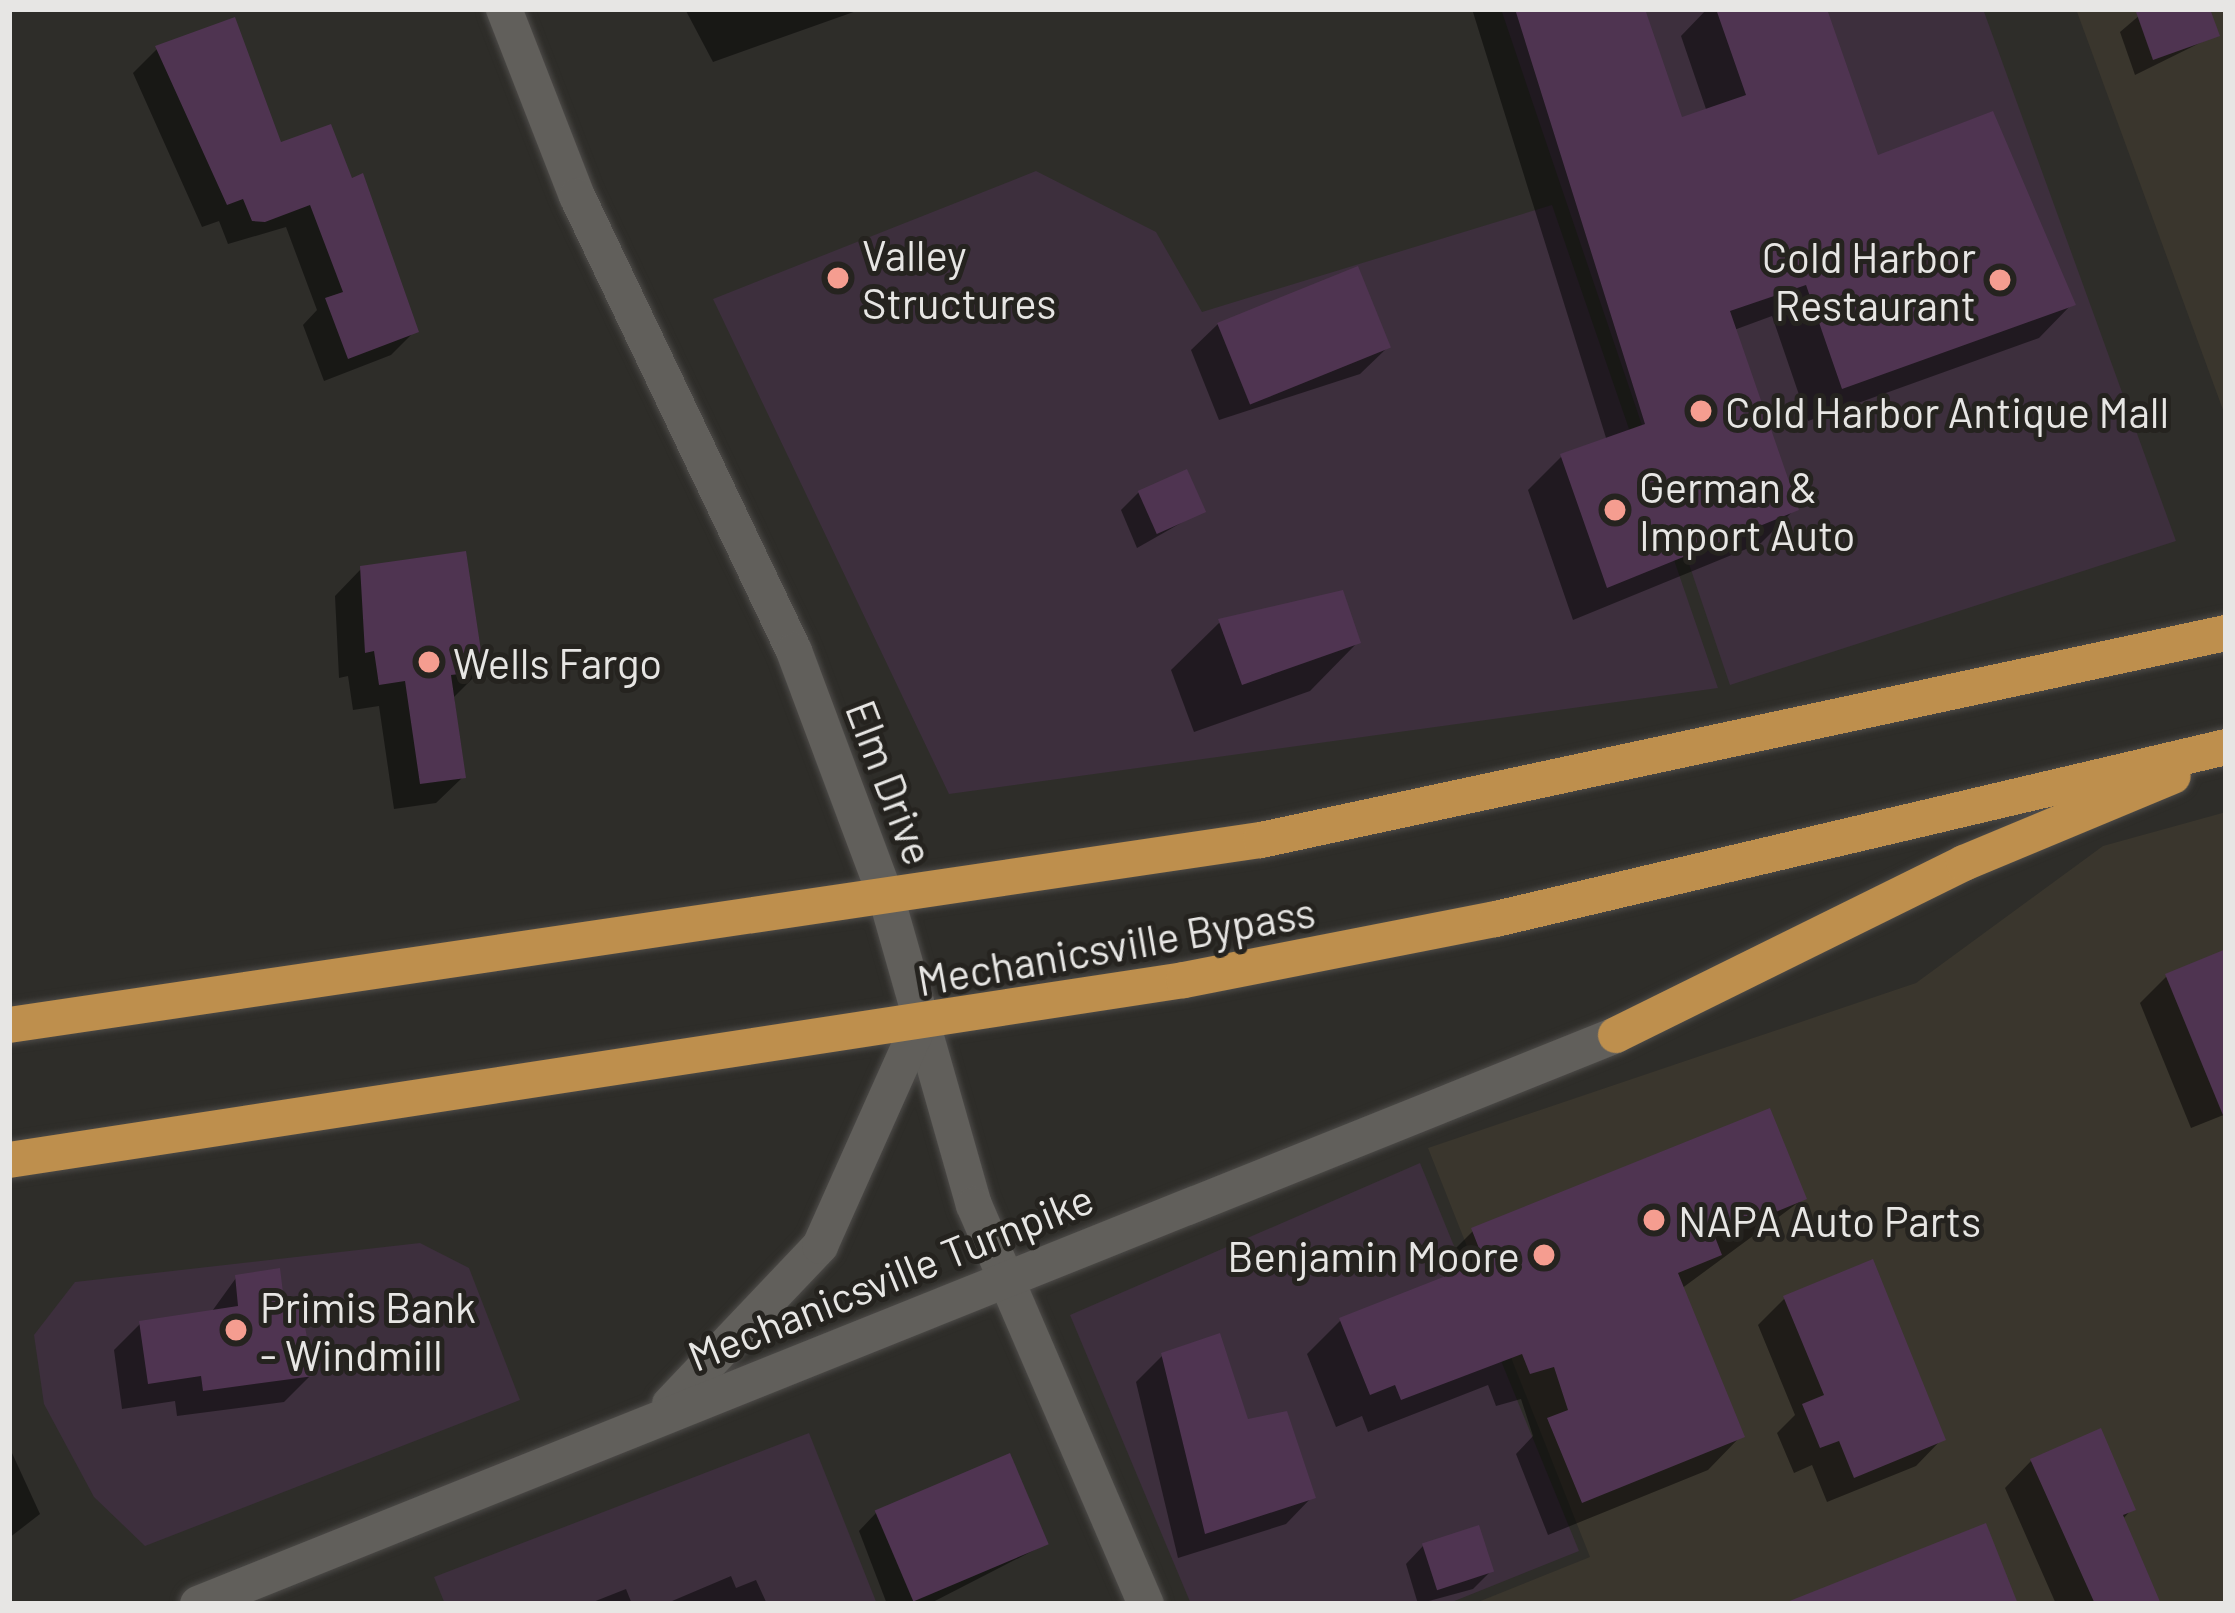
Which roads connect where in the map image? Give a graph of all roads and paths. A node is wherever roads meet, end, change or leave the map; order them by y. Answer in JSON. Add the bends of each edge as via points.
{"nodes":[{"id":1,"x":504,"y":9,"type":"edge"},
{"id":2,"x":2224,"y":633,"type":"edge"},
{"id":3,"x":2226,"y":750,"type":"edge"},
{"id":4,"x":887,"y":900,"type":"junction"},
{"id":5,"x":9,"y":1025,"type":"edge"},
{"id":6,"x":919,"y":1027,"type":"junction"},
{"id":7,"x":1616,"y":1035,"type":"joint"},
{"id":8,"x":9,"y":1160,"type":"edge"},
{"id":9,"x":1006,"y":1280,"type":"junction"},
{"id":10,"x":657,"y":1417,"type":"junction"},
{"id":11,"x":198,"y":1604,"type":"edge"},
{"id":12,"x":1146,"y":1604,"type":"edge"}],
"edges":[{"from":1,"to":4,"type":"main road","name":"Elm Drive","via":[[577,196],[794,651]]},
{"from":2,"to":4,"type":"highway","name":"Mechanicsville Bypass","via":[[1454,803]]},
{"from":3,"to":6,"type":"highway","name":"Mechanicsville Bypass","via":[[1496,919]]},
{"from":3,"to":7,"type":"highway","via":[[1964,863]]},
{"from":4,"to":5,"type":"highway","name":"Mechanicsville Bypass"},
{"from":4,"to":6,"type":"main road","name":"Elm Drive"},
{"from":6,"to":8,"type":"highway","name":"Mechanicsville Bypass"},
{"from":6,"to":9,"type":"main road","name":"Elm Drive"},
{"from":6,"to":10,"type":"main road","via":[[820,1246]]},
{"from":7,"to":9,"type":"main road","name":"Mechanicsville Turnpike"},
{"from":9,"to":10,"type":"main road","name":"Mechanicsville Turnpike"},
{"from":9,"to":12,"type":"main road","name":"Elm Drive"},
{"from":10,"to":11,"type":"main road","name":"Mechanicsville Turnpike"}]}
